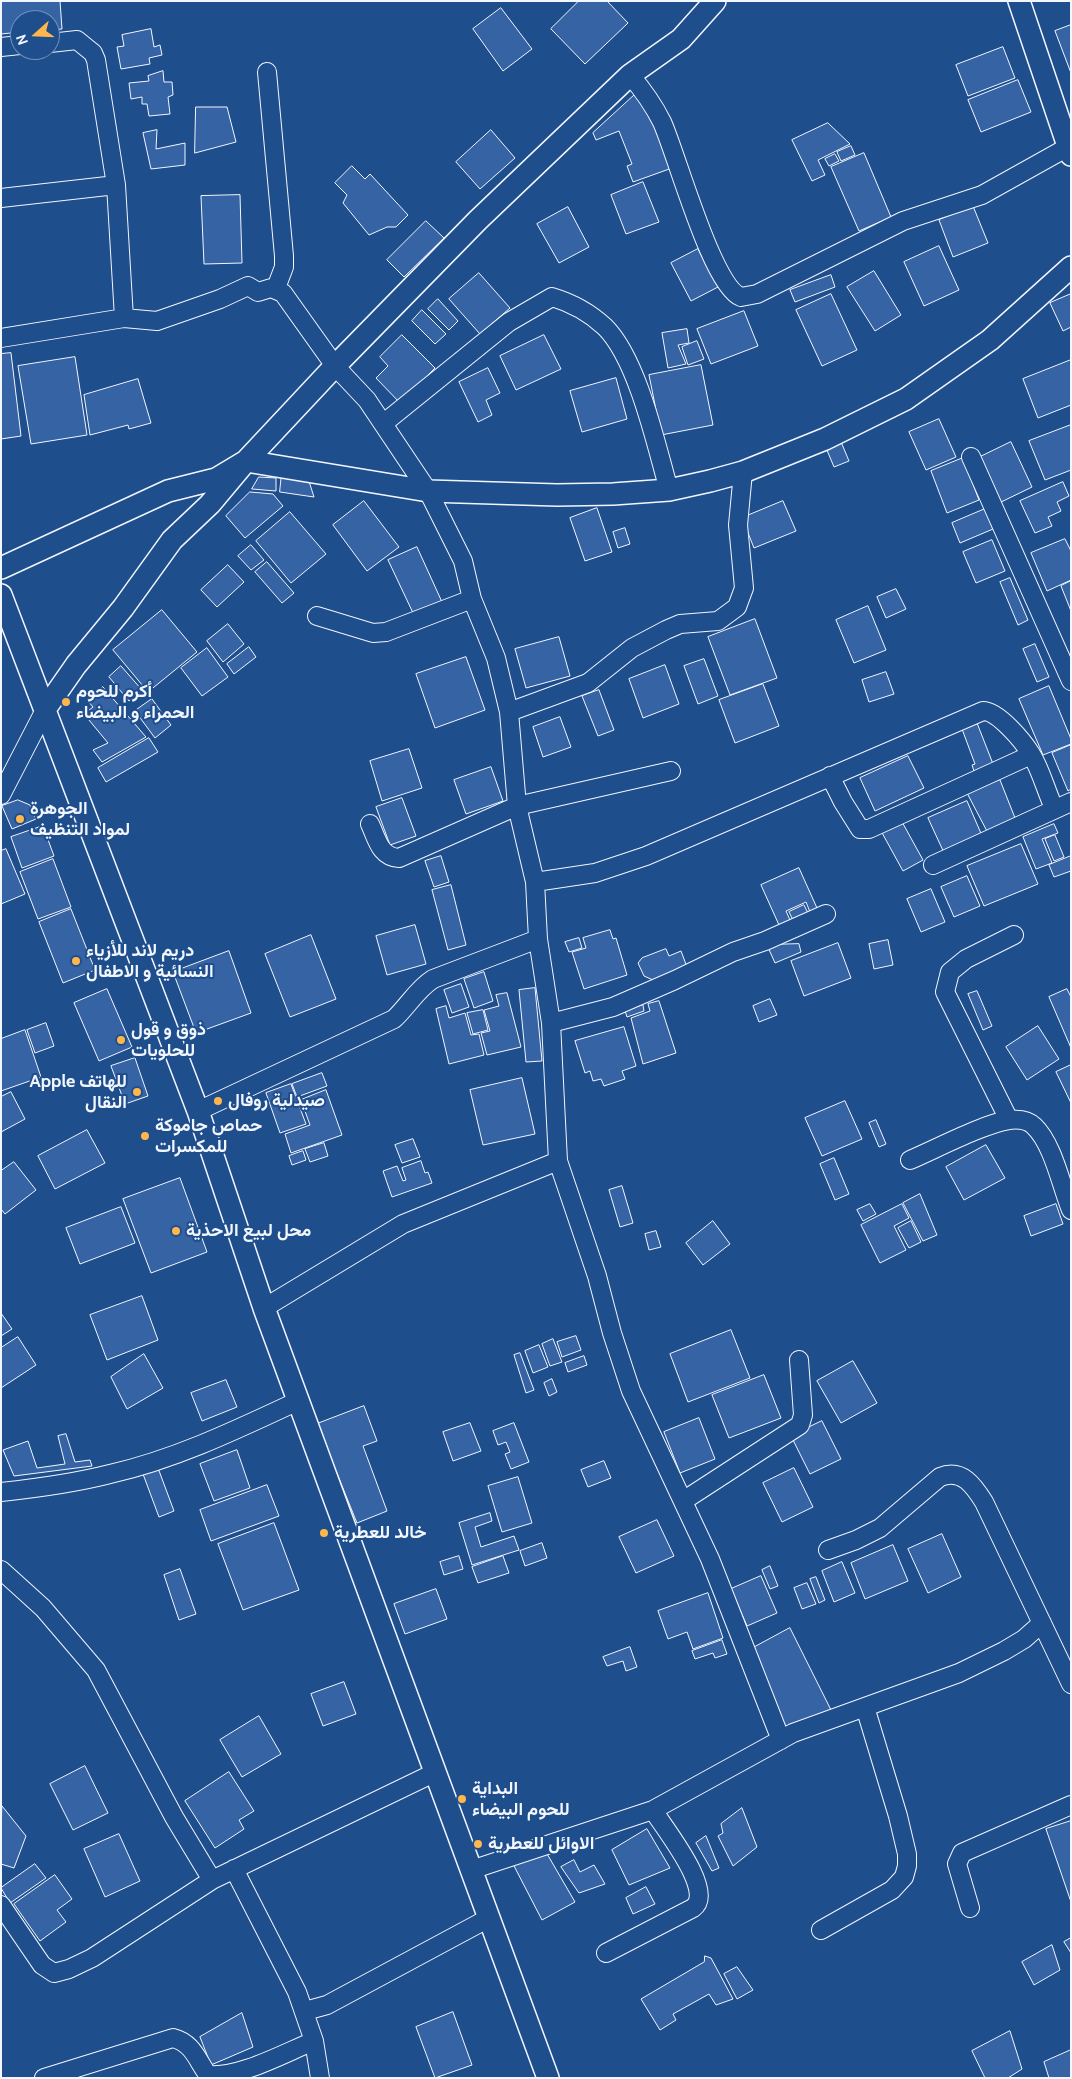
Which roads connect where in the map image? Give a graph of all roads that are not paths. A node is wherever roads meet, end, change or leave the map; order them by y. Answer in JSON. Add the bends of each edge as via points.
{"nodes":[{"id":1,"x":715,"y":1,"type":"edge"},
{"id":2,"x":1019,"y":1,"type":"edge"},
{"id":3,"x":60,"y":42,"type":"edge"},
{"id":4,"x":267,"y":72,"type":"dead end"},
{"id":5,"x":630,"y":75,"type":"junction"},
{"id":6,"x":1069,"y":151,"type":"edge"},
{"id":7,"x":116,"y":185,"type":"junction"},
{"id":8,"x":1,"y":198,"type":"edge"},
{"id":9,"x":1071,"y":267,"type":"edge"},
{"id":10,"x":276,"y":288,"type":"junction"},
{"id":11,"x":124,"y":318,"type":"junction"},
{"id":12,"x":1,"y":338,"type":"edge"},
{"id":13,"x":335,"y":366,"type":"junction"},
{"id":14,"x":384,"y":423,"type":"junction"},
{"id":15,"x":971,"y":457,"type":"dead end"},
{"id":16,"x":246,"y":461,"type":"junction"},
{"id":17,"x":742,"y":472,"type":"junction"},
{"id":18,"x":669,"y":490,"type":"junction"},
{"id":19,"x":428,"y":491,"type":"junction"},
{"id":20,"x":1,"y":568,"type":"edge"},
{"id":21,"x":1,"y":595,"type":"edge"},
{"id":22,"x":472,"y":599,"type":"junction"},
{"id":23,"x":317,"y":616,"type":"dead end"},
{"id":24,"x":1071,"y":681,"type":"edge"},
{"id":25,"x":46,"y":708,"type":"junction"},
{"id":26,"x":509,"y":712,"type":"junction"},
{"id":27,"x":1031,"y":755,"type":"junction"},
{"id":28,"x":671,"y":771,"type":"dead end"},
{"id":29,"x":830,"y":776,"type":"junction"},
{"id":30,"x":1,"y":795,"type":"edge"},
{"id":31,"x":1071,"y":802,"type":"edge"},
{"id":32,"x":517,"y":806,"type":"junction"},
{"id":33,"x":1054,"y":808,"type":"junction"},
{"id":34,"x":370,"y":824,"type":"dead end"},
{"id":35,"x":934,"y":865,"type":"dead end"},
{"id":36,"x":535,"y":882,"type":"junction"},
{"id":37,"x":826,"y":914,"type":"dead end"},
{"id":38,"x":1014,"y":935,"type":"dead end"},
{"id":39,"x":538,"y":940,"type":"junction"},
{"id":40,"x":551,"y":1023,"type":"junction"},
{"id":41,"x":198,"y":1111,"type":"junction"},
{"id":42,"x":1009,"y":1120,"type":"junction"},
{"id":43,"x":910,"y":1160,"type":"dead end"},
{"id":44,"x":558,"y":1161,"type":"junction"},
{"id":45,"x":1071,"y":1210,"type":"edge"},
{"id":46,"x":264,"y":1308,"type":"junction"},
{"id":47,"x":799,"y":1360,"type":"dead end"},
{"id":48,"x":298,"y":1401,"type":"junction"},
{"id":49,"x":1,"y":1492,"type":"edge"},
{"id":50,"x":683,"y":1501,"type":"junction"},
{"id":51,"x":828,"y":1550,"type":"dead end"},
{"id":52,"x":1,"y":1570,"type":"edge"},
{"id":53,"x":1042,"y":1623,"type":"junction"},
{"id":54,"x":1071,"y":1684,"type":"edge"},
{"id":55,"x":866,"y":1708,"type":"junction"},
{"id":56,"x":781,"y":1740,"type":"junction"},
{"id":57,"x":436,"y":1772,"type":"junction"},
{"id":58,"x":1071,"y":1805,"type":"edge"},
{"id":59,"x":653,"y":1810,"type":"junction"},
{"id":60,"x":234,"y":1869,"type":"junction"},
{"id":61,"x":471,"y":1870,"type":"junction"},
{"id":62,"x":212,"y":1880,"type":"junction"},
{"id":63,"x":1,"y":1905,"type":"edge"},
{"id":64,"x":970,"y":1908,"type":"dead end"},
{"id":65,"x":489,"y":1918,"type":"junction"},
{"id":66,"x":821,"y":1930,"type":"dead end"},
{"id":67,"x":606,"y":1953,"type":"dead end"},
{"id":68,"x":304,"y":2011,"type":"junction"},
{"id":69,"x":314,"y":2041,"type":"junction"},
{"id":70,"x":44,"y":2078,"type":"edge"},
{"id":71,"x":320,"y":2078,"type":"edge"},
{"id":72,"x":548,"y":2078,"type":"edge"}],
"edges":[{"from":1,"to":5,"type":"street","via":[[681,39]]},
{"from":2,"to":6,"type":"street"},
{"from":3,"to":7,"type":"street","via":[[77,40],[93,53],[96,60]]},
{"from":4,"to":10,"type":"street","via":[[284,256]]},
{"from":5,"to":6,"type":"street","via":[[647,94],[656,111],[706,244],[731,291],[741,297],[757,294],[903,221],[982,195]]},
{"from":5,"to":13,"type":"street","via":[[478,220]]},
{"from":7,"to":8,"type":"street"},
{"from":7,"to":11,"type":"street"},
{"from":9,"to":17,"type":"street","via":[[990,340],[923,389],[826,439]]},
{"from":10,"to":11,"type":"street","via":[[258,292],[248,286],[157,321]]},
{"from":10,"to":13,"type":"street","via":[[291,302]]},
{"from":11,"to":12,"type":"street"},
{"from":13,"to":14,"type":"street"},
{"from":13,"to":16,"type":"street"},
{"from":14,"to":18,"type":"street","via":[[509,322],[552,297],[586,312],[614,339],[628,363],[645,408]]},
{"from":14,"to":19,"type":"street"},
{"from":15,"to":24,"type":"street"},
{"from":16,"to":19,"type":"street"},
{"from":16,"to":20,"type":"street","via":[[216,479],[168,492]]},
{"from":16,"to":25,"type":"street","via":[[210,504],[172,540]]},
{"from":17,"to":18,"type":"street"},
{"from":17,"to":26,"type":"street","via":[[738,525],[744,588],[737,607],[718,621],[680,624],[666,630],[632,648],[588,683]]},
{"from":18,"to":19,"type":"street","via":[[557,495]]},
{"from":19,"to":22,"type":"street","via":[[463,561]]},
{"from":21,"to":25,"type":"street"},
{"from":22,"to":23,"type":"street","via":[[380,633]]},
{"from":22,"to":26,"type":"street","via":[[496,658]]},
{"from":25,"to":30,"type":"street"},
{"from":25,"to":41,"type":"street"},
{"from":26,"to":32,"type":"street"},
{"from":27,"to":29,"type":"street","via":[[990,711]]},
{"from":27,"to":29,"type":"street","via":[[868,829],[860,829]]},
{"from":27,"to":33,"type":"street"},
{"from":28,"to":32,"type":"street"},
{"from":29,"to":36,"type":"street","via":[[630,862],[595,873]]},
{"from":31,"to":33,"type":"street"},
{"from":32,"to":34,"type":"street","via":[[399,858],[382,851]]},
{"from":32,"to":36,"type":"street"},
{"from":33,"to":35,"type":"street"},
{"from":36,"to":39,"type":"street"},
{"from":37,"to":40,"type":"street","via":[[613,1007]]},
{"from":38,"to":42,"type":"street","via":[[966,959],[950,972],[945,992]]},
{"from":39,"to":40,"type":"street"},
{"from":39,"to":41,"type":"street","via":[[433,979],[422,986],[394,1019]]},
{"from":40,"to":44,"type":"street"},
{"from":41,"to":46,"type":"street"},
{"from":42,"to":43,"type":"street"},
{"from":42,"to":45,"type":"street","via":[[1028,1121],[1036,1127],[1052,1155]]},
{"from":44,"to":46,"type":"street","via":[[404,1224]]},
{"from":44,"to":50,"type":"street","via":[[631,1391]]},
{"from":46,"to":48,"type":"street"},
{"from":47,"to":50,"type":"street","via":[[804,1415],[800,1425]]},
{"from":48,"to":49,"type":"street","via":[[228,1433],[144,1464],[68,1482]]},
{"from":48,"to":57,"type":"street"},
{"from":50,"to":56,"type":"street","via":[[710,1559]]},
{"from":51,"to":53,"type":"street","via":[[880,1528],[940,1477],[947,1474],[960,1476],[975,1488],[984,1502]]},
{"from":52,"to":62,"type":"street","via":[[44,1608],[96,1670],[174,1817]]},
{"from":53,"to":54,"type":"street"},
{"from":53,"to":55,"type":"street","via":[[1013,1646],[986,1660]]},
{"from":55,"to":56,"type":"street"},
{"from":55,"to":66,"type":"street","via":[[898,1816],[907,1866],[904,1877],[892,1890]]},
{"from":56,"to":59,"type":"street"},
{"from":57,"to":60,"type":"street"},
{"from":57,"to":61,"type":"street"},
{"from":58,"to":64,"type":"street","via":[[962,1853],[956,1864]]},
{"from":59,"to":61,"type":"street"},
{"from":59,"to":67,"type":"street","via":[[692,1870],[700,1899],[693,1908]]},
{"from":60,"to":62,"type":"street"},
{"from":60,"to":68,"type":"street"},
{"from":61,"to":65,"type":"street"},
{"from":62,"to":63,"type":"street","via":[[92,1958],[54,1973],[42,1965]]},
{"from":65,"to":68,"type":"street","via":[[327,2005]]},
{"from":65,"to":72,"type":"street"},
{"from":68,"to":69,"type":"street"},
{"from":69,"to":70,"type":"street","via":[[220,2076],[208,2075],[192,2047],[173,2038]]},
{"from":69,"to":71,"type":"street"}]}
